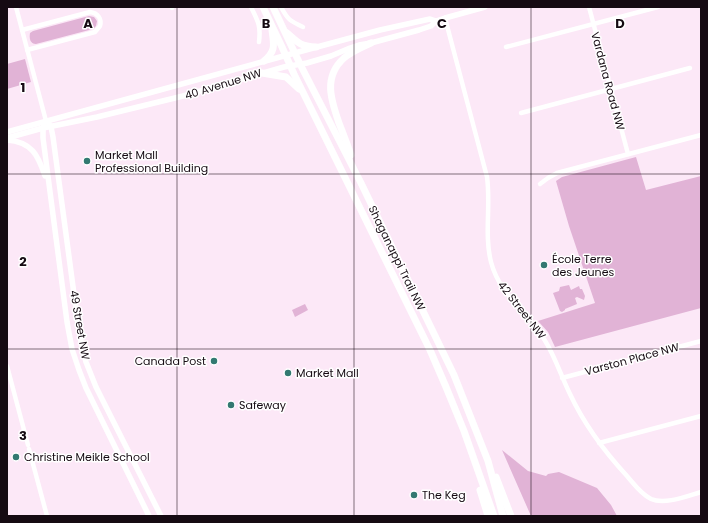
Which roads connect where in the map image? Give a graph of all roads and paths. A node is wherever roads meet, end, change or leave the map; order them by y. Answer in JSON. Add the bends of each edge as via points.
{"nodes":[{"id":1,"x":16,"y":7,"type":"edge"},
{"id":2,"x":251,"y":7,"type":"edge"},
{"id":3,"x":263,"y":7,"type":"edge"},
{"id":4,"x":273,"y":7,"type":"edge"},
{"id":5,"x":281,"y":7,"type":"edge"},
{"id":6,"x":485,"y":7,"type":"edge"},
{"id":7,"x":588,"y":7,"type":"edge"},
{"id":8,"x":658,"y":7,"type":"edge"},
{"id":9,"x":445,"y":18,"type":"junction"},
{"id":10,"x":436,"y":21,"type":"junction"},
{"id":11,"x":270,"y":22,"type":"junction"},
{"id":12,"x":593,"y":24,"type":"junction"},
{"id":13,"x":303,"y":27,"type":"dead end"},
{"id":14,"x":22,"y":30,"type":"junction"},
{"id":15,"x":285,"y":31,"type":"junction"},
{"id":16,"x":259,"y":42,"type":"dead end"},
{"id":17,"x":371,"y":44,"type":"junction"},
{"id":18,"x":506,"y":47,"type":"dead end"},
{"id":19,"x":316,"y":48,"type":"junction"},
{"id":20,"x":27,"y":50,"type":"junction"},
{"id":21,"x":295,"y":53,"type":"junction"},
{"id":22,"x":286,"y":56,"type":"junction"},
{"id":23,"x":264,"y":61,"type":"junction"},
{"id":24,"x":300,"y":64,"type":"junction"},
{"id":25,"x":290,"y":66,"type":"junction"},
{"id":26,"x":690,"y":68,"type":"dead end"},
{"id":27,"x":262,"y":72,"type":"junction"},
{"id":28,"x":611,"y":89,"type":"junction"},
{"id":29,"x":303,"y":92,"type":"junction"},
{"id":30,"x":520,"y":113,"type":"dead end"},
{"id":31,"x":46,"y":121,"type":"junction"},
{"id":32,"x":51,"y":126,"type":"junction"},
{"id":33,"x":43,"y":128,"type":"junction"},
{"id":34,"x":7,"y":132,"type":"edge"},
{"id":35,"x":701,"y":135,"type":"edge"},
{"id":36,"x":7,"y":139,"type":"edge"},
{"id":37,"x":628,"y":154,"type":"junction"},
{"id":38,"x":361,"y":183,"type":"junction"},
{"id":39,"x":540,"y":184,"type":"dead end"},
{"id":40,"x":49,"y":188,"type":"junction"},
{"id":41,"x":701,"y":340,"type":"edge"},
{"id":42,"x":7,"y":366,"type":"edge"},
{"id":43,"x":562,"y":378,"type":"junction"},
{"id":44,"x":701,"y":416,"type":"edge"},
{"id":45,"x":599,"y":443,"type":"junction"},
{"id":46,"x":488,"y":461,"type":"junction"},
{"id":47,"x":482,"y":482,"type":"junction"},
{"id":48,"x":701,"y":492,"type":"edge"},
{"id":49,"x":47,"y":516,"type":"edge"},
{"id":50,"x":149,"y":516,"type":"edge"},
{"id":51,"x":161,"y":516,"type":"edge"},
{"id":52,"x":488,"y":516,"type":"edge"},
{"id":53,"x":494,"y":516,"type":"edge"},
{"id":54,"x":503,"y":516,"type":"edge"},
{"id":55,"x":511,"y":516,"type":"edge"}],
"edges":[{"from":1,"to":14,"type":"street"},
{"from":2,"to":16,"type":"street","via":[[259,24]]},
{"from":3,"to":11,"type":"main road","name":"Shaganappi Trail NW"},
{"from":4,"to":15,"type":"main road","name":"Shaganappi Trail NW"},
{"from":5,"to":13,"type":"street","via":[[286,17]]},
{"from":6,"to":9,"type":"street","name":"40 Avenue NW"},
{"from":7,"to":12,"type":"street","name":"Vardana Road NW"},
{"from":8,"to":12,"type":"street"},
{"from":9,"to":10,"type":"street","name":"40 Avenue NW"},
{"from":9,"to":43,"type":"street","name":"42 Street NW","via":[[487,177],[487,234],[491,263],[507,294],[546,342]]},
{"from":10,"to":17,"type":"street","name":"40 Avenue NW","via":[[431,26]]},
{"from":10,"to":19,"type":"street","name":"40 Avenue NW","via":[[430,19],[416,22]]},
{"from":11,"to":22,"type":"main road","name":"Shaganappi Trail NW"},
{"from":11,"to":23,"type":"main road","via":[[273,47],[271,54]]},
{"from":12,"to":18,"type":"street"},
{"from":12,"to":28,"type":"street","name":"Vardana Road NW"},
{"from":14,"to":20,"type":"street"},
{"from":14,"to":20,"type":"street","via":[[90,12],[95,13],[100,19],[101,24],[93,33]]},
{"from":15,"to":19,"type":"main road","via":[[299,44]]},
{"from":15,"to":21,"type":"main road","name":"Shaganappi Trail NW"},
{"from":17,"to":24,"type":"street","name":"40 Avenue NW","via":[[359,45],[326,58]]},
{"from":17,"to":38,"type":"main road","via":[[352,52],[340,61],[334,71],[330,87],[333,105]]},
{"from":19,"to":21,"type":"street","name":"40 Avenue NW"},
{"from":20,"to":31,"type":"street"},
{"from":21,"to":22,"type":"street","name":"40 Avenue NW"},
{"from":21,"to":24,"type":"main road","name":"Shaganappi Trail NW"},
{"from":22,"to":23,"type":"street","name":"40 Avenue NW"},
{"from":22,"to":25,"type":"main road","name":"Shaganappi Trail NW"},
{"from":23,"to":31,"type":"street","name":"40 Avenue NW"},
{"from":24,"to":25,"type":"street","name":"40 Avenue NW"},
{"from":24,"to":38,"type":"main road","name":"Shaganappi Trail NW"},
{"from":25,"to":27,"type":"street","name":"40 Avenue NW"},
{"from":25,"to":29,"type":"main road","name":"Shaganappi Trail NW"},
{"from":26,"to":28,"type":"street"},
{"from":27,"to":29,"type":"main road","via":[[286,77]]},
{"from":27,"to":32,"type":"street","name":"40 Avenue NW","via":[[184,96]]},
{"from":28,"to":30,"type":"street"},
{"from":28,"to":37,"type":"street","name":"Vardana Road NW"},
{"from":29,"to":47,"type":"main road","name":"Shaganappi Trail NW","via":[[430,350]]},
{"from":31,"to":32,"type":"street"},
{"from":31,"to":33,"type":"street","name":"49 Street NW"},
{"from":31,"to":34,"type":"street","name":"40 Avenue NW"},
{"from":32,"to":33,"type":"street","name":"40 Avenue NW"},
{"from":32,"to":51,"type":"street","name":"49 Street NW","via":[[80,337],[86,362]]},
{"from":33,"to":36,"type":"street","name":"40 Avenue NW"},
{"from":33,"to":40,"type":"street","name":"49 Street NW"},
{"from":35,"to":37,"type":"street"},
{"from":36,"to":40,"type":"street","via":[[24,144],[33,151],[40,161]]},
{"from":37,"to":39,"type":"street","via":[[556,173]]},
{"from":38,"to":46,"type":"main road","name":"Shaganappi Trail NW","via":[[454,375]]},
{"from":40,"to":50,"type":"street","name":"49 Street NW","via":[[67,322],[78,370]]},
{"from":41,"to":43,"type":"street","name":"Varston Place NW"},
{"from":42,"to":49,"type":"street"},
{"from":43,"to":45,"type":"street","name":"42 Street NW"},
{"from":44,"to":45,"type":"street"},
{"from":45,"to":48,"type":"street","name":"42 Street NW","via":[[647,497],[667,501]]},
{"from":46,"to":54,"type":"main road","name":"Shaganappi Trail NW"},
{"from":46,"to":55,"type":"main road"},
{"from":47,"to":52,"type":"main road","via":[[480,492]]},
{"from":47,"to":53,"type":"main road","name":"Shaganappi Trail NW"}]}
